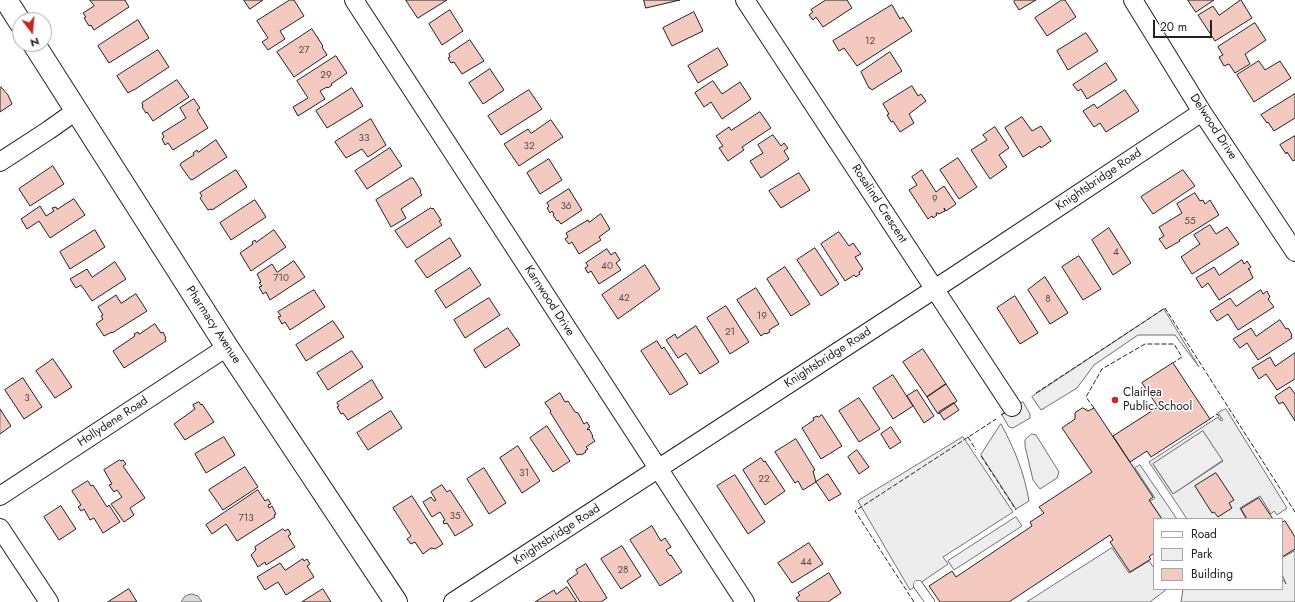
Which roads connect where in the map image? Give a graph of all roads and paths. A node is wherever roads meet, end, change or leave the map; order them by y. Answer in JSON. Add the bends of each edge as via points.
{"nodes":[{"id":1,"x":6,"y":0,"type":"edge"},
{"id":2,"x":354,"y":0,"type":"edge"},
{"id":3,"x":745,"y":0,"type":"edge"},
{"id":4,"x":1133,"y":0,"type":"edge"},
{"id":5,"x":14,"y":12,"type":"edge"},
{"id":6,"x":39,"y":52,"type":"edge"},
{"id":7,"x":77,"y":110,"type":"junction"},
{"id":8,"x":1202,"y":112,"type":"junction"},
{"id":9,"x":0,"y":162,"type":"edge"},
{"id":10,"x":1295,"y":252,"type":"edge"},
{"id":11,"x":934,"y":289,"type":"junction"},
{"id":12,"x":227,"y":348,"type":"junction"},
{"id":13,"x":1012,"y":407,"type":"dead end"},
{"id":14,"x":659,"y":469,"type":"junction"},
{"id":15,"x":0,"y":496,"type":"edge"},
{"id":16,"x":0,"y":528,"type":"edge"},
{"id":17,"x":918,"y":585,"type":"dead end"},
{"id":18,"x":49,"y":602,"type":"edge"},
{"id":19,"x":396,"y":602,"type":"edge"},
{"id":20,"x":453,"y":602,"type":"edge"},
{"id":21,"x":745,"y":602,"type":"edge"},
{"id":22,"x":930,"y":602,"type":"edge"}],
"edges":[{"from":1,"to":5,"type":"street"},
{"from":2,"to":14,"type":"street","name":"Karnwood Drive"},
{"from":3,"to":11,"type":"street","name":"Rosalind Crescent"},
{"from":4,"to":8,"type":"street","name":"Delwood Drive"},
{"from":6,"to":7,"type":"street","name":"Pharmacy Avenue"},
{"from":7,"to":9,"type":"street"},
{"from":7,"to":12,"type":"street","name":"Pharmacy Avenue"},
{"from":8,"to":10,"type":"street","name":"Delwood Drive"},
{"from":8,"to":11,"type":"street","name":"Knightsbridge Road"},
{"from":11,"to":13,"type":"street","name":"Rosalind Crescent"},
{"from":11,"to":14,"type":"street","name":"Knightsbridge Road"},
{"from":12,"to":15,"type":"street","name":"Hollydene Road"},
{"from":12,"to":19,"type":"street","name":"Pharmacy Avenue"},
{"from":14,"to":20,"type":"street","name":"Knightsbridge Road"},
{"from":14,"to":21,"type":"street","name":"Karnwood Drive"},
{"from":16,"to":18,"type":"street"},
{"from":17,"to":22,"type":"lane"}]}
